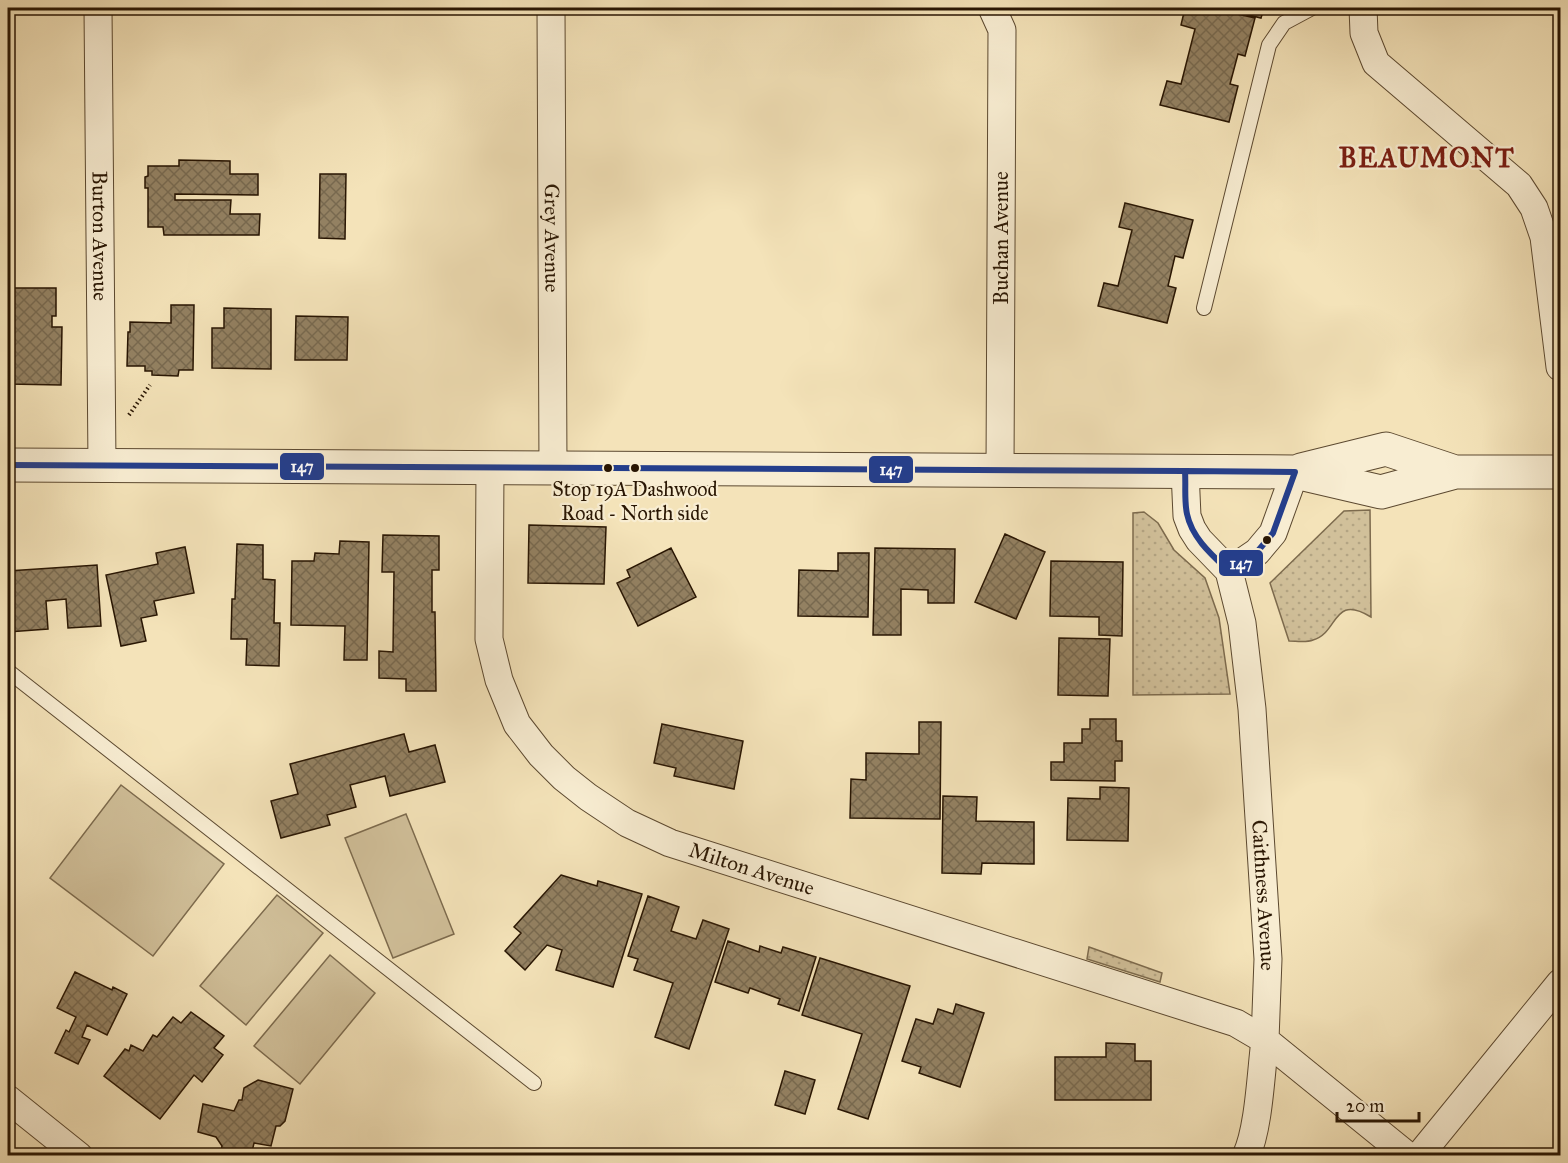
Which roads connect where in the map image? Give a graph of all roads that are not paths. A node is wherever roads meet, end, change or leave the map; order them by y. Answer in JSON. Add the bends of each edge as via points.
{"nodes":[{"id":1,"x":98,"y":8,"type":"edge"},
{"id":2,"x":551,"y":8,"type":"edge"},
{"id":3,"x":992,"y":8,"type":"edge"},
{"id":4,"x":1312,"y":8,"type":"edge"},
{"id":5,"x":1363,"y":8,"type":"edge"},
{"id":6,"x":1204,"y":308,"type":"dead end"},
{"id":7,"x":1560,"y":367,"type":"edge"},
{"id":8,"x":8,"y":465,"type":"edge"},
{"id":9,"x":102,"y":465,"type":"junction"},
{"id":10,"x":490,"y":468,"type":"junction"},
{"id":11,"x":553,"y":468,"type":"junction"},
{"id":12,"x":1000,"y":470,"type":"junction"},
{"id":13,"x":1185,"y":471,"type":"junction"},
{"id":14,"x":1560,"y":471,"type":"edge"},
{"id":15,"x":1295,"y":472,"type":"junction"},
{"id":16,"x":1229,"y":571,"type":"junction"},
{"id":17,"x":8,"y":671,"type":"edge"},
{"id":18,"x":1560,"y":983,"type":"edge"},
{"id":19,"x":1265,"y":1040,"type":"junction"},
{"id":20,"x":534,"y":1083,"type":"dead end"},
{"id":21,"x":8,"y":1099,"type":"edge"},
{"id":22,"x":79,"y":1155,"type":"edge"},
{"id":23,"x":1246,"y":1155,"type":"edge"},
{"id":24,"x":1408,"y":1155,"type":"edge"},
{"id":25,"x":1419,"y":1155,"type":"edge"}],
"edges":[{"from":1,"to":9,"type":"street","name":"Burton Avenue"},
{"from":2,"to":11,"type":"street","name":"Grey Avenue"},
{"from":3,"to":12,"type":"street","name":"Buchan Avenue","via":[[1002,30]]},
{"from":4,"to":6,"type":"lane","via":[[1284,22],[1269,45]]},
{"from":5,"to":7,"type":"street","via":[[1364,33],[1376,63],[1519,185],[1534,208],[1544,237]]},
{"from":8,"to":9,"type":"street"},
{"from":9,"to":10,"type":"street"},
{"from":10,"to":11,"type":"street"},
{"from":10,"to":19,"type":"street","name":"Milton Avenue","via":[[489,639],[499,680],[517,724],[541,755],[588,797],[627,823],[670,843],[1236,1023]]},
{"from":11,"to":12,"type":"street"},
{"from":12,"to":13,"type":"street"},
{"from":13,"to":15,"type":"street"},
{"from":13,"to":16,"type":"street","via":[[1187,516],[1192,529]]},
{"from":14,"to":15,"type":"street","via":[[1455,472],[1381,492]]},
{"from":15,"to":16,"type":"street","via":[[1273,533],[1257,552]]},
{"from":16,"to":19,"type":"street","name":"Caithness Avenue","via":[[1242,623],[1252,709],[1268,959]]},
{"from":17,"to":20,"type":"lane"},
{"from":18,"to":25,"type":"street"},
{"from":19,"to":23,"type":"street","name":"Caithness Avenue","via":[[1257,1109]]},
{"from":19,"to":24,"type":"street"},
{"from":21,"to":22,"type":"street"}]}
